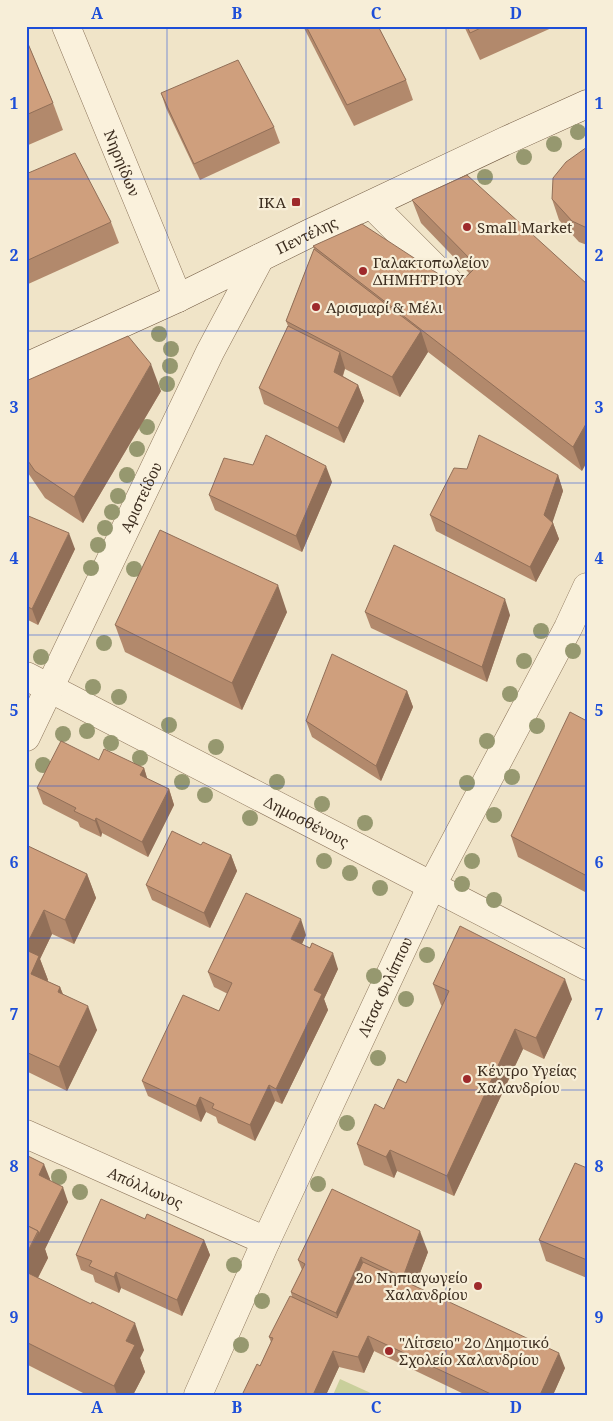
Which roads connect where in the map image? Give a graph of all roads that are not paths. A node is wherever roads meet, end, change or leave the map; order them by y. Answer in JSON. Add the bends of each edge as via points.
{"nodes":[{"id":1,"x":66,"y":26,"type":"edge"},
{"id":2,"x":587,"y":104,"type":"edge"},
{"id":3,"x":372,"y":205,"type":"junction"},
{"id":4,"x":260,"y":258,"type":"junction"},
{"id":5,"x":457,"y":290,"type":"edge"},
{"id":6,"x":178,"y":298,"type":"junction"},
{"id":7,"x":26,"y":367,"type":"edge"},
{"id":8,"x":587,"y":587,"type":"edge"},
{"id":9,"x":37,"y":682,"type":"edge"},
{"id":10,"x":26,"y":737,"type":"edge"},
{"id":11,"x":432,"y":885,"type":"junction"},
{"id":12,"x":587,"y":966,"type":"edge"},
{"id":13,"x":26,"y":1134,"type":"edge"},
{"id":14,"x":266,"y":1241,"type":"junction"},
{"id":15,"x":198,"y":1395,"type":"edge"}],
"edges":[{"from":1,"to":6,"type":"street","name":"Νηρηίδων"},
{"from":2,"to":3,"type":"street","name":"Πεντέλης"},
{"from":3,"to":4,"type":"street","name":"Πεντέλης"},
{"from":3,"to":5,"type":"street"},
{"from":4,"to":6,"type":"street","name":"Πεντέλης"},
{"from":4,"to":9,"type":"street","name":"Αριστείδου"},
{"from":6,"to":7,"type":"street","name":"Πεντέλης"},
{"from":8,"to":11,"type":"street","name":"Λίτσα Φιλίππου"},
{"from":9,"to":10,"type":"street","name":"Αριστείδου"},
{"from":9,"to":11,"type":"street","name":"Δημοσθένους"},
{"from":11,"to":12,"type":"street","name":"Δημοσθένους"},
{"from":11,"to":14,"type":"street","name":"Λίτσα Φιλίππου"},
{"from":13,"to":14,"type":"street","name":"Απόλλωνος"},
{"from":14,"to":15,"type":"street","name":"Λίτσα Φιλίππου"}]}
